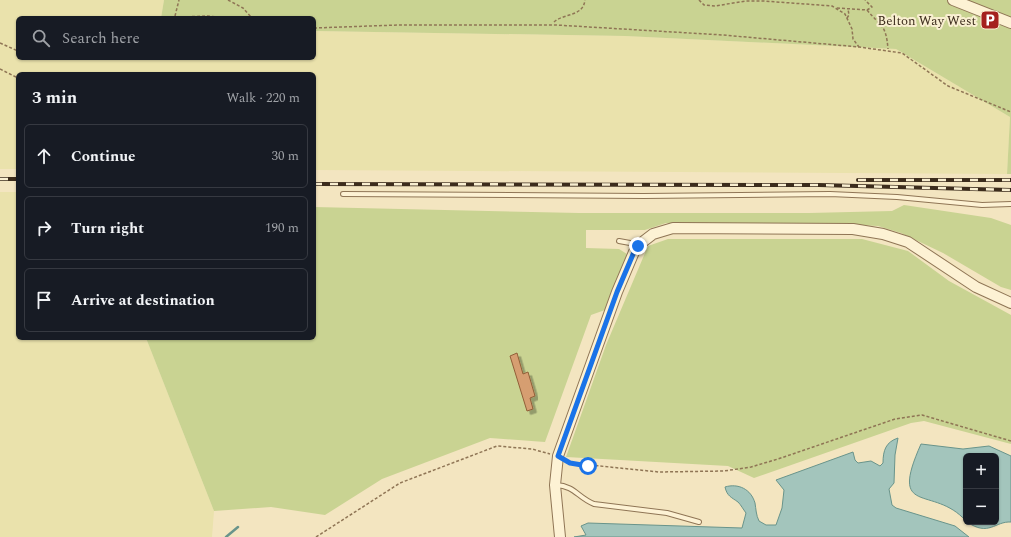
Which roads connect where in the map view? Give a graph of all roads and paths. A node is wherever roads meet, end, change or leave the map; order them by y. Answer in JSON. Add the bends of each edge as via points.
{"nodes":[{"id":1,"x":178,"y":0,"type":"edge"},
{"id":2,"x":228,"y":0,"type":"edge"},
{"id":3,"x":585,"y":0,"type":"edge"},
{"id":4,"x":699,"y":0,"type":"edge"},
{"id":5,"x":865,"y":0,"type":"edge"},
{"id":6,"x":953,"y":0,"type":"edge"},
{"id":7,"x":836,"y":8,"type":"junction"},
{"id":8,"x":848,"y":9,"type":"junction"},
{"id":9,"x":867,"y":10,"type":"junction"},
{"id":10,"x":174,"y":16,"type":"joint"},
{"id":11,"x":208,"y":16,"type":"edge"},
{"id":12,"x":250,"y":16,"type":"edge"},
{"id":13,"x":846,"y":18,"type":"junction"},
{"id":14,"x":554,"y":22,"type":"dead end"},
{"id":15,"x":1011,"y":23,"type":"edge"},
{"id":16,"x":316,"y":28,"type":"edge"},
{"id":17,"x":0,"y":43,"type":"edge"},
{"id":18,"x":859,"y":47,"type":"junction"},
{"id":19,"x":888,"y":49,"type":"dead end"},
{"id":20,"x":16,"y":50,"type":"edge"},
{"id":21,"x":0,"y":69,"type":"edge"},
{"id":22,"x":16,"y":77,"type":"edge"},
{"id":23,"x":1011,"y":112,"type":"edge"},
{"id":24,"x":343,"y":194,"type":"dead end"},
{"id":25,"x":1011,"y":204,"type":"edge"},
{"id":26,"x":619,"y":241,"type":"dead end"},
{"id":27,"x":638,"y":246,"type":"junction"},
{"id":28,"x":1011,"y":303,"type":"edge"},
{"id":29,"x":1011,"y":441,"type":"edge"},
{"id":30,"x":558,"y":456,"type":"junction"},
{"id":31,"x":555,"y":485,"type":"junction"},
{"id":32,"x":699,"y":522,"type":"dead end"},
{"id":33,"x":316,"y":537,"type":"edge"},
{"id":34,"x":560,"y":537,"type":"edge"}],
"edges":[{"from":1,"to":10,"type":"path"},
{"from":2,"to":12,"type":"path","via":[[243,8]]},
{"from":3,"to":14,"type":"path","via":[[581,10],[558,18]]},
{"from":4,"to":7,"type":"path","via":[[704,5],[715,6],[764,1]]},
{"from":5,"to":9,"type":"path","via":[[872,7]]},
{"from":6,"to":15,"type":"street"},
{"from":7,"to":8,"type":"path"},
{"from":7,"to":13,"type":"path"},
{"from":8,"to":9,"type":"path"},
{"from":8,"to":13,"type":"path","via":[[849,15]]},
{"from":9,"to":19,"type":"path","via":[[882,24]]},
{"from":10,"to":11,"type":"path"},
{"from":13,"to":18,"type":"path","via":[[852,29],[853,39]]},
{"from":16,"to":18,"type":"path","via":[[556,25],[723,34]]},
{"from":17,"to":20,"type":"path"},
{"from":18,"to":23,"type":"path","via":[[902,53],[948,86]]},
{"from":21,"to":22,"type":"path"},
{"from":24,"to":25,"type":"lane","via":[[830,194],[982,205]]},
{"from":26,"to":27,"type":"lane"},
{"from":27,"to":28,"type":"street","via":[[653,234],[673,228],[869,231],[908,242],[976,287]]},
{"from":27,"to":30,"type":"street","via":[[617,292]]},
{"from":29,"to":30,"type":"path","via":[[915,415],[895,419],[751,467],[724,471],[624,470],[570,463]]},
{"from":30,"to":31,"type":"street"},
{"from":30,"to":33,"type":"path","via":[[532,449],[497,446],[400,483]]},
{"from":31,"to":32,"type":"lane","via":[[567,486],[594,504],[667,513]]},
{"from":31,"to":34,"type":"street"}]}
